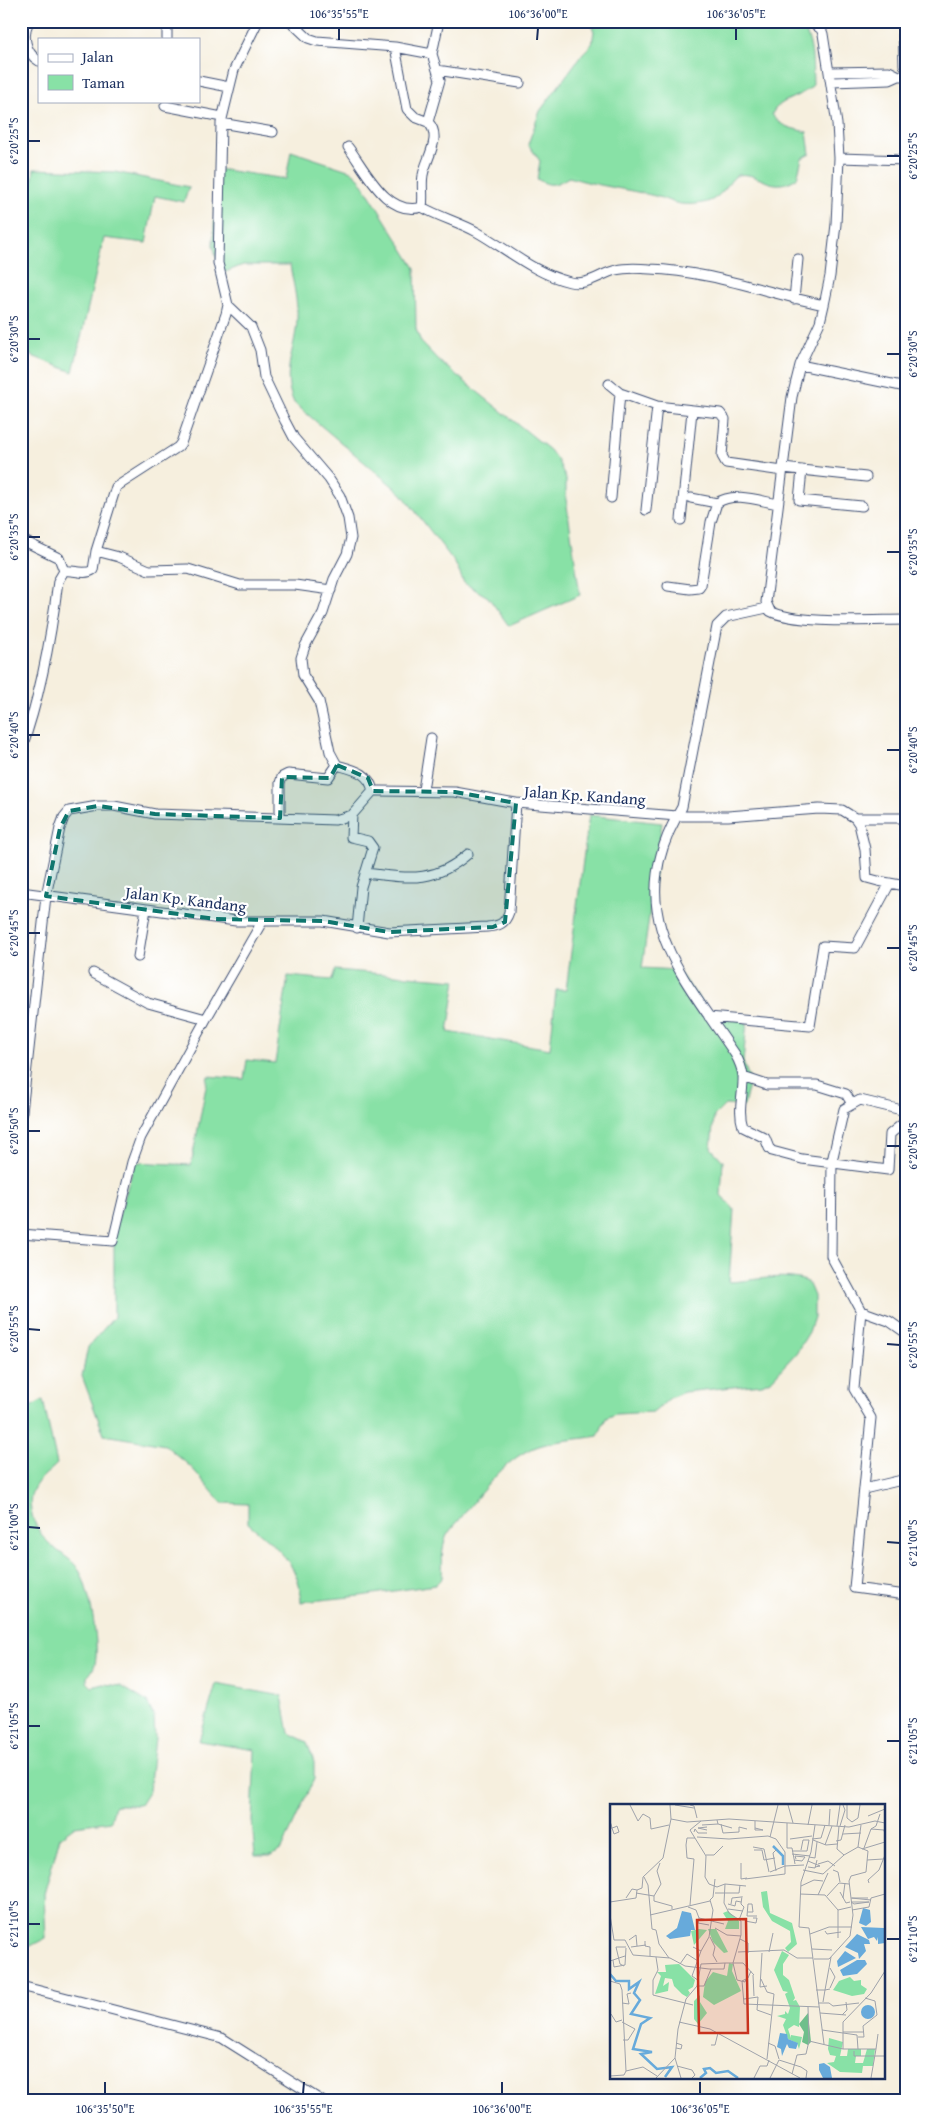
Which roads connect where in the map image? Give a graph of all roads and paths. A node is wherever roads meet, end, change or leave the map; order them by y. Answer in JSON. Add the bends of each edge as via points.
{"nodes":[{"id":1,"x":29,"y":21,"type":"edge"},
{"id":2,"x":167,"y":21,"type":"edge"},
{"id":3,"x":258,"y":21,"type":"edge"},
{"id":4,"x":290,"y":21,"type":"edge"},
{"id":5,"x":439,"y":21,"type":"edge"},
{"id":6,"x":810,"y":21,"type":"edge"},
{"id":7,"x":906,"y":24,"type":"edge"},
{"id":8,"x":167,"y":38,"type":"edge"},
{"id":9,"x":395,"y":47,"type":"junction"},
{"id":10,"x":432,"y":54,"type":"junction"},
{"id":11,"x":38,"y":60,"type":"edge"},
{"id":12,"x":906,"y":65,"type":"edge"},
{"id":13,"x":437,"y":70,"type":"junction"},
{"id":14,"x":830,"y":72,"type":"junction"},
{"id":15,"x":902,"y":76,"type":"edge"},
{"id":16,"x":200,"y":81,"type":"edge"},
{"id":17,"x":832,"y":82,"type":"junction"},
{"id":18,"x":520,"y":83,"type":"dead end"},
{"id":19,"x":229,"y":87,"type":"junction"},
{"id":20,"x":164,"y":106,"type":"dead end"},
{"id":21,"x":222,"y":120,"type":"junction"},
{"id":22,"x":428,"y":122,"type":"junction"},
{"id":23,"x":273,"y":132,"type":"dead end"},
{"id":24,"x":348,"y":147,"type":"dead end"},
{"id":25,"x":839,"y":158,"type":"junction"},
{"id":26,"x":906,"y":160,"type":"edge"},
{"id":27,"x":422,"y":206,"type":"junction"},
{"id":28,"x":798,"y":260,"type":"dead end"},
{"id":29,"x":794,"y":299,"type":"junction"},
{"id":30,"x":228,"y":305,"type":"junction"},
{"id":31,"x":824,"y":305,"type":"junction"},
{"id":32,"x":800,"y":365,"type":"junction"},
{"id":33,"x":609,"y":384,"type":"dead end"},
{"id":34,"x":906,"y":387,"type":"edge"},
{"id":35,"x":620,"y":393,"type":"junction"},
{"id":36,"x":657,"y":406,"type":"junction"},
{"id":37,"x":692,"y":411,"type":"junction"},
{"id":38,"x":783,"y":470,"type":"junction"},
{"id":39,"x":802,"y":470,"type":"junction"},
{"id":40,"x":866,"y":477,"type":"dead end"},
{"id":41,"x":612,"y":498,"type":"dead end"},
{"id":42,"x":691,"y":498,"type":"dead end"},
{"id":43,"x":717,"y":503,"type":"junction"},
{"id":44,"x":778,"y":504,"type":"junction"},
{"id":45,"x":862,"y":506,"type":"dead end"},
{"id":46,"x":646,"y":510,"type":"dead end"},
{"id":47,"x":681,"y":520,"type":"dead end"},
{"id":48,"x":21,"y":538,"type":"edge"},
{"id":49,"x":96,"y":551,"type":"junction"},
{"id":50,"x":64,"y":571,"type":"junction"},
{"id":51,"x":668,"y":586,"type":"dead end"},
{"id":52,"x":331,"y":590,"type":"junction"},
{"id":53,"x":767,"y":608,"type":"junction"},
{"id":54,"x":906,"y":620,"type":"edge"},
{"id":55,"x":431,"y":738,"type":"dead end"},
{"id":56,"x":21,"y":750,"type":"edge"},
{"id":57,"x":337,"y":765,"type":"junction"},
{"id":58,"x":423,"y":790,"type":"junction"},
{"id":59,"x":374,"y":791,"type":"junction"},
{"id":60,"x":516,"y":803,"type":"junction"},
{"id":61,"x":352,"y":815,"type":"junction"},
{"id":62,"x":677,"y":816,"type":"junction"},
{"id":63,"x":280,"y":818,"type":"junction"},
{"id":64,"x":854,"y":818,"type":"junction"},
{"id":65,"x":906,"y":818,"type":"edge"},
{"id":66,"x":468,"y":854,"type":"dead end"},
{"id":67,"x":365,"y":873,"type":"junction"},
{"id":68,"x":890,"y":883,"type":"junction"},
{"id":69,"x":906,"y":886,"type":"edge"},
{"id":70,"x":21,"y":892,"type":"edge"},
{"id":71,"x":46,"y":896,"type":"junction"},
{"id":72,"x":146,"y":909,"type":"junction"},
{"id":73,"x":262,"y":922,"type":"junction"},
{"id":74,"x":357,"y":928,"type":"junction"},
{"id":75,"x":138,"y":957,"type":"dead end"},
{"id":76,"x":93,"y":973,"type":"dead end"},
{"id":77,"x":709,"y":1017,"type":"junction"},
{"id":78,"x":206,"y":1019,"type":"junction"},
{"id":79,"x":743,"y":1077,"type":"junction"},
{"id":80,"x":852,"y":1104,"type":"junction"},
{"id":81,"x":906,"y":1111,"type":"edge"},
{"id":82,"x":21,"y":1121,"type":"edge"},
{"id":83,"x":906,"y":1121,"type":"edge"},
{"id":84,"x":832,"y":1162,"type":"junction"},
{"id":85,"x":21,"y":1234,"type":"edge"},
{"id":86,"x":861,"y":1311,"type":"junction"},
{"id":87,"x":906,"y":1332,"type":"edge"},
{"id":88,"x":906,"y":1479,"type":"edge"},
{"id":89,"x":864,"y":1488,"type":"junction"},
{"id":90,"x":906,"y":1595,"type":"edge"},
{"id":91,"x":21,"y":1986,"type":"edge"},
{"id":92,"x":319,"y":2100,"type":"edge"}],
"edges":[{"from":1,"to":11,"type":"street","via":[[25,29],[26,44]]},
{"from":2,"to":8,"type":"street"},
{"from":3,"to":19,"type":"street"},
{"from":4,"to":9,"type":"street","via":[[316,41]]},
{"from":5,"to":10,"type":"street"},
{"from":6,"to":14,"type":"street","via":[[823,34]]},
{"from":7,"to":12,"type":"street","via":[[903,24]]},
{"from":9,"to":10,"type":"street"},
{"from":9,"to":22,"type":"street","via":[[407,109],[415,117]]},
{"from":10,"to":13,"type":"street"},
{"from":13,"to":18,"type":"street"},
{"from":13,"to":22,"type":"street","via":[[440,80]]},
{"from":14,"to":15,"type":"street","via":[[889,71]]},
{"from":14,"to":17,"type":"street"},
{"from":15,"to":17,"type":"street","via":[[890,80]]},
{"from":16,"to":19,"type":"street"},
{"from":17,"to":25,"type":"street"},
{"from":19,"to":21,"type":"street"},
{"from":20,"to":21,"type":"street"},
{"from":21,"to":23,"type":"street"},
{"from":21,"to":30,"type":"street","via":[[218,263]]},
{"from":22,"to":27,"type":"street","via":[[433,132],[433,149],[423,175]]},
{"from":24,"to":27,"type":"street","via":[[373,184],[388,199],[404,208]]},
{"from":25,"to":26,"type":"street"},
{"from":25,"to":31,"type":"street","via":[[836,224]]},
{"from":27,"to":29,"type":"street","via":[[474,230],[535,268],[571,282],[586,283],[618,269],[661,269],[720,279]]},
{"from":28,"to":29,"type":"street"},
{"from":29,"to":31,"type":"street"},
{"from":30,"to":49,"type":"street","via":[[181,443],[116,487]]},
{"from":30,"to":52,"type":"street","via":[[251,327],[267,384],[294,438],[344,502],[350,544]]},
{"from":31,"to":32,"type":"street","via":[[820,322]]},
{"from":32,"to":34,"type":"street"},
{"from":32,"to":38,"type":"street","via":[[789,414]]},
{"from":33,"to":35,"type":"street"},
{"from":35,"to":36,"type":"street"},
{"from":35,"to":41,"type":"street"},
{"from":36,"to":37,"type":"street"},
{"from":36,"to":46,"type":"street"},
{"from":37,"to":38,"type":"street","via":[[717,412],[724,417],[722,456],[726,463]]},
{"from":37,"to":47,"type":"street"},
{"from":38,"to":39,"type":"street"},
{"from":38,"to":44,"type":"street"},
{"from":39,"to":40,"type":"street"},
{"from":39,"to":45,"type":"street","via":[[799,500]]},
{"from":42,"to":43,"type":"street"},
{"from":43,"to":44,"type":"street","via":[[728,498],[741,498]]},
{"from":43,"to":51,"type":"street","via":[[701,585],[694,589]]},
{"from":44,"to":53,"type":"street"},
{"from":48,"to":50,"type":"street","via":[[59,558]]},
{"from":49,"to":50,"type":"street","via":[[90,573]]},
{"from":49,"to":52,"type":"street","via":[[119,556],[149,570],[188,569],[240,585]]},
{"from":50,"to":56,"type":"street","via":[[58,581],[48,655]]},
{"from":52,"to":57,"type":"street","via":[[302,652],[301,664],[303,675],[319,701],[330,752]]},
{"from":53,"to":54,"type":"street","via":[[780,615],[809,619]]},
{"from":53,"to":62,"type":"street","via":[[726,618],[717,626],[682,807]]},
{"from":55,"to":58,"type":"street"},
{"from":57,"to":59,"type":"street","via":[[364,775],[372,782]]},
{"from":57,"to":63,"type":"street","via":[[328,778],[288,774],[282,777]]},
{"from":58,"to":59,"type":"street"},
{"from":58,"to":60,"type":"street"},
{"from":59,"to":61,"type":"street"},
{"from":60,"to":62,"type":"street","name":"Jalan Kp. Kandang"},
{"from":60,"to":74,"type":"street","name":"Jalan Kp. Kandang","via":[[509,912],[505,922],[493,927],[400,932]]},
{"from":61,"to":63,"type":"street","via":[[335,820]]},
{"from":61,"to":67,"type":"street","via":[[351,837],[368,841],[373,848]]},
{"from":62,"to":64,"type":"street","name":"Jalan Kp. Kandang","via":[[831,809],[842,810]]},
{"from":62,"to":77,"type":"street","via":[[666,836],[661,856],[656,889],[658,923],[678,971]]},
{"from":63,"to":71,"type":"street","via":[[155,814],[114,806],[77,808],[69,811],[60,828]]},
{"from":64,"to":65,"type":"street"},
{"from":64,"to":68,"type":"street","via":[[862,832],[866,876]]},
{"from":66,"to":67,"type":"street","via":[[444,871],[425,877],[411,879]]},
{"from":67,"to":74,"type":"street","via":[[359,895]]},
{"from":68,"to":69,"type":"street"},
{"from":68,"to":77,"type":"street","via":[[855,948],[823,946],[810,1026]]},
{"from":70,"to":71,"type":"street","name":"Jalan Kp. Kandang"},
{"from":71,"to":72,"type":"street","name":"Jalan Kp. Kandang"},
{"from":71,"to":82,"type":"street"},
{"from":72,"to":73,"type":"street","name":"Jalan Kp. Kandang"},
{"from":72,"to":75,"type":"street"},
{"from":73,"to":74,"type":"street","name":"Jalan Kp. Kandang","via":[[323,921]]},
{"from":73,"to":78,"type":"street"},
{"from":76,"to":78,"type":"street","via":[[148,1003]]},
{"from":77,"to":79,"type":"street","via":[[735,1054]]},
{"from":78,"to":85,"type":"street","via":[[137,1148],[113,1241]]},
{"from":79,"to":80,"type":"street","via":[[767,1085],[817,1085],[846,1094]]},
{"from":79,"to":84,"type":"street","via":[[743,1127],[765,1138],[772,1151]]},
{"from":80,"to":81,"type":"street","via":[[860,1100]]},
{"from":80,"to":84,"type":"street","via":[[844,1109]]},
{"from":83,"to":84,"type":"street","via":[[890,1134],[888,1170]]},
{"from":84,"to":86,"type":"street","via":[[831,1256]]},
{"from":86,"to":87,"type":"street","via":[[889,1321]]},
{"from":86,"to":89,"type":"street","via":[[854,1389],[871,1418]]},
{"from":88,"to":89,"type":"street"},
{"from":89,"to":90,"type":"street","via":[[854,1588]]},
{"from":91,"to":92,"type":"street","via":[[222,2038]]}]}
